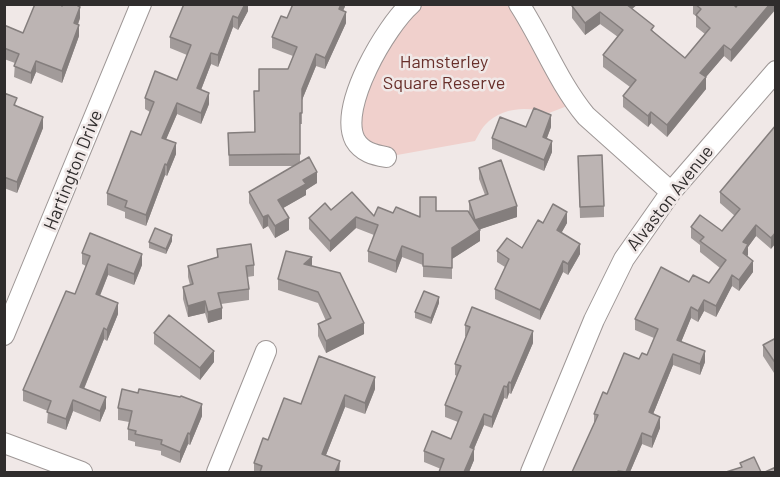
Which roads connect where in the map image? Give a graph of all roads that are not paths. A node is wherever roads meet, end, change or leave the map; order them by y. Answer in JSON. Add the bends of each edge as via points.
{"nodes":[{"id":1,"x":141,"y":4,"type":"edge"},
{"id":2,"x":411,"y":4,"type":"edge"},
{"id":3,"x":519,"y":4,"type":"edge"},
{"id":4,"x":776,"y":71,"type":"edge"},
{"id":5,"x":386,"y":157,"type":"dead end"},
{"id":6,"x":671,"y":192,"type":"junction"},
{"id":7,"x":4,"y":335,"type":"edge"},
{"id":8,"x":266,"y":351,"type":"dead end"},
{"id":9,"x":4,"y":443,"type":"edge"},
{"id":10,"x":82,"y":472,"type":"edge"},
{"id":11,"x":217,"y":472,"type":"edge"},
{"id":12,"x":531,"y":472,"type":"edge"}],
"edges":[{"from":1,"to":7,"type":"street","name":"Hartington Drive"},
{"from":2,"to":5,"type":"street","via":[[384,38],[353,106],[352,131],[356,141],[362,149]]},
{"from":3,"to":6,"type":"street","via":[[575,103]]},
{"from":4,"to":6,"type":"street","name":"Alvaston Avenue"},
{"from":6,"to":12,"type":"street","name":"Alvaston Avenue","via":[[641,232],[608,289]]},
{"from":8,"to":11,"type":"street"},
{"from":9,"to":10,"type":"street"}]}
